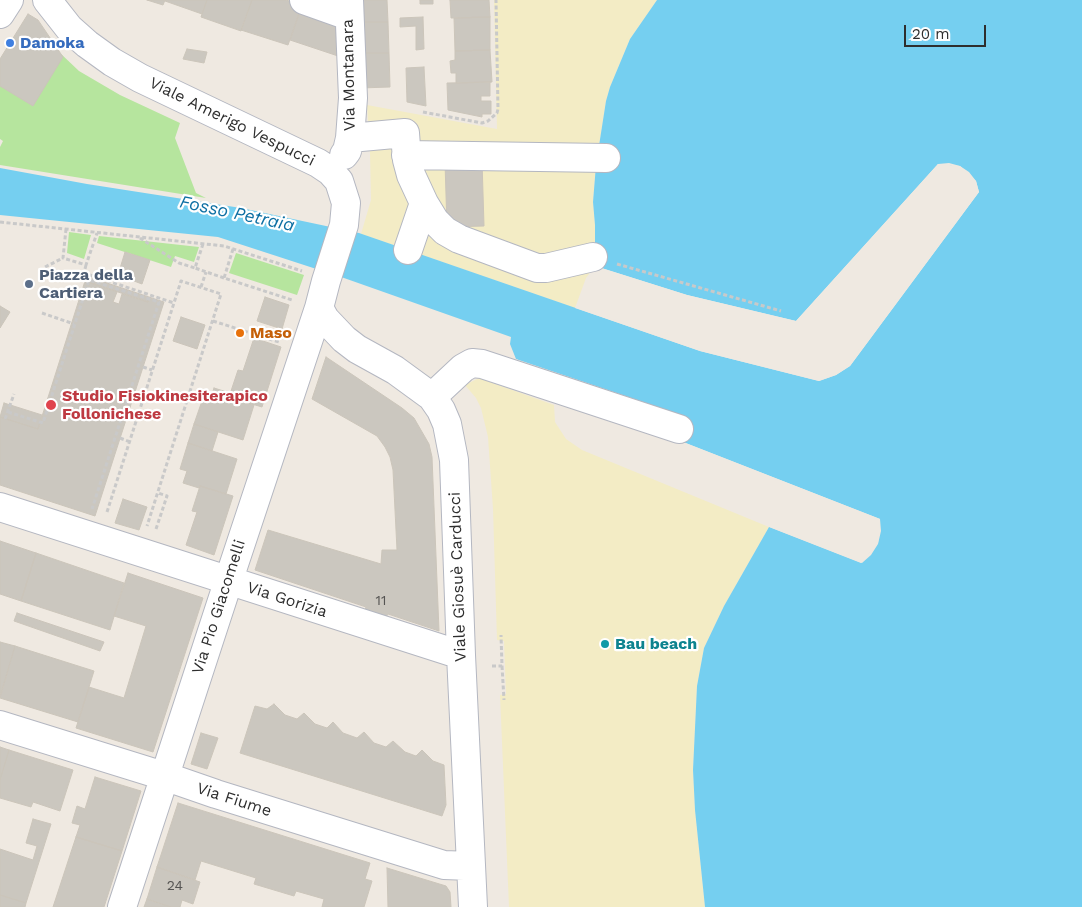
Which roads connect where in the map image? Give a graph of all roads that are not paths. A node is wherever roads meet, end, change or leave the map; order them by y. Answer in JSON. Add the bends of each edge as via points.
{"nodes":[{"id":1,"x":9,"y":0,"type":"edge"},
{"id":2,"x":47,"y":0,"type":"edge"},
{"id":3,"x":304,"y":0,"type":"edge"},
{"id":4,"x":349,"y":8,"type":"edge"},
{"id":5,"x":0,"y":14,"type":"edge"},
{"id":6,"x":350,"y":138,"type":"junction"},
{"id":7,"x":406,"y":155,"type":"junction"},
{"id":8,"x":606,"y":158,"type":"dead end"},
{"id":9,"x":325,"y":168,"type":"junction"},
{"id":10,"x":424,"y":203,"type":"junction"},
{"id":11,"x":408,"y":250,"type":"dead end"},
{"id":12,"x":593,"y":257,"type":"road end"},
{"id":13,"x":319,"y":308,"type":"junction"},
{"id":14,"x":432,"y":397,"type":"junction"},
{"id":15,"x":679,"y":429,"type":"dead end"},
{"id":16,"x":0,"y":507,"type":"edge"},
{"id":17,"x":228,"y":581,"type":"junction"},
{"id":18,"x":460,"y":655,"type":"junction"},
{"id":19,"x":0,"y":725,"type":"edge"},
{"id":20,"x":164,"y":776,"type":"junction"},
{"id":21,"x":471,"y":866,"type":"junction"},
{"id":22,"x":122,"y":907,"type":"edge"},
{"id":23,"x":473,"y":907,"type":"edge"}],
"edges":[{"from":1,"to":5,"type":"street"},
{"from":2,"to":9,"type":"street","name":"Viale Amerigo Vespucci","via":[[70,28],[112,62]]},
{"from":3,"to":4,"type":"street"},
{"from":4,"to":6,"type":"street","name":"Via Montanara","via":[[353,98]]},
{"from":6,"to":7,"type":"street","via":[[406,134]]},
{"from":6,"to":9,"type":"street","name":"Via Montanara","via":[[344,155]]},
{"from":7,"to":8,"type":"street"},
{"from":7,"to":10,"type":"street"},
{"from":9,"to":13,"type":"street","name":"Viale Amerigo Vespucci","via":[[339,181],[346,203],[344,225],[318,278]]},
{"from":10,"to":11,"type":"street"},
{"from":10,"to":12,"type":"street","via":[[435,221],[459,239],[538,268]]},
{"from":13,"to":14,"type":"street","name":"Viale Giosuè Carducci","via":[[344,339],[396,370]]},
{"from":13,"to":17,"type":"street","name":"Via Pio Giacomelli"},
{"from":14,"to":15,"type":"street","via":[[463,368],[472,363],[482,364]]},
{"from":14,"to":18,"type":"street","name":"Viale Giosuè Carducci","via":[[447,424],[454,460]]},
{"from":16,"to":17,"type":"street","name":"Via Gorizia"},
{"from":17,"to":18,"type":"street","name":"Via Gorizia"},
{"from":17,"to":20,"type":"street","name":"Via Pio Giacomelli"},
{"from":18,"to":21,"type":"street","name":"Viale Giosuè Carducci"},
{"from":19,"to":20,"type":"street","name":"Via Fiume"},
{"from":20,"to":21,"type":"street","name":"Via Fiume","via":[[444,865]]},
{"from":20,"to":22,"type":"street","name":"Via Pio Giacomelli"},
{"from":21,"to":23,"type":"street","name":"Viale Giosuè Carducci"}]}
